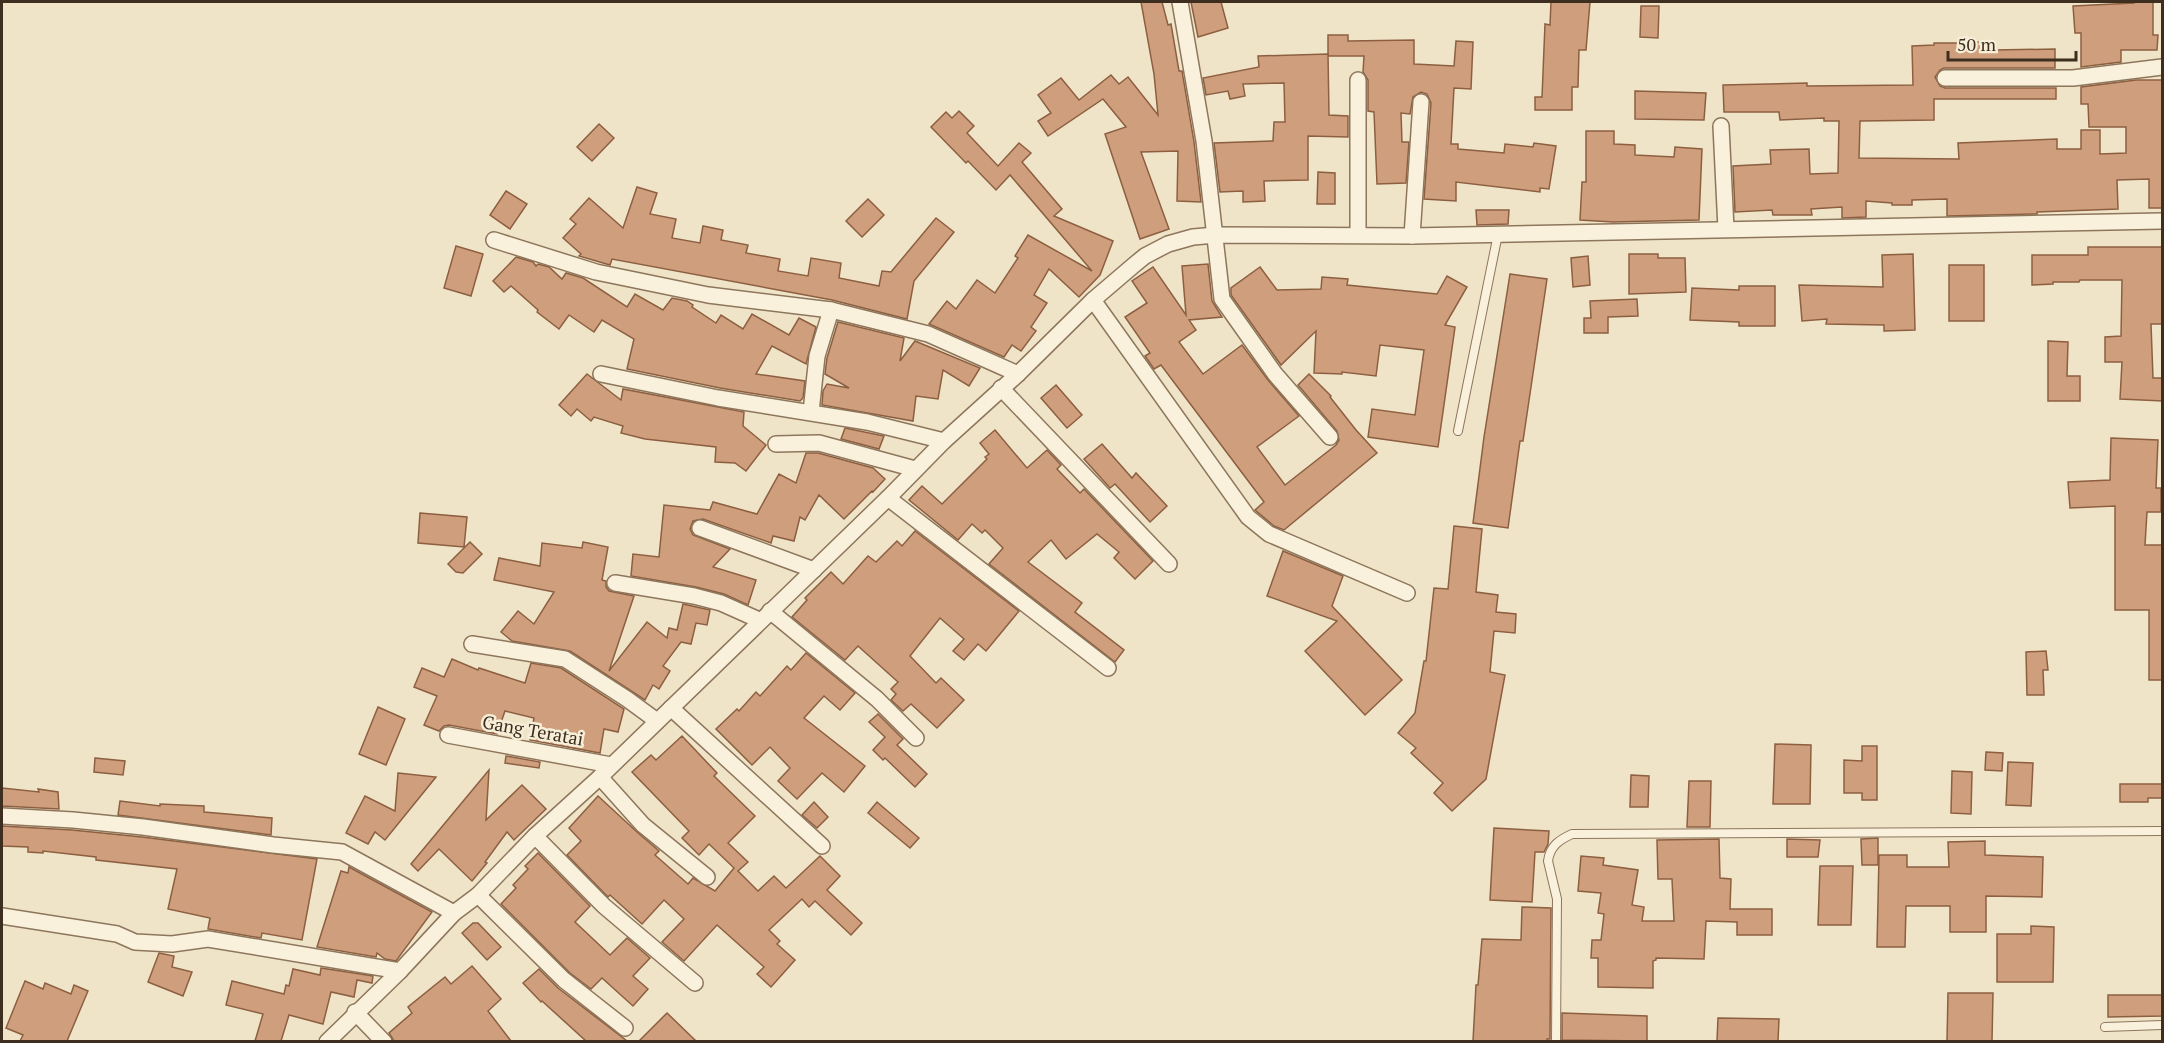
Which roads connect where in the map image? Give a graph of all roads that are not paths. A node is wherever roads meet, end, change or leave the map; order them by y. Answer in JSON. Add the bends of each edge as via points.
{"nodes":[{"id":1,"x":1180,"y":2,"type":"edge"},
{"id":2,"x":2163,"y":67,"type":"edge"},
{"id":3,"x":1945,"y":78,"type":"dead end"},
{"id":4,"x":1358,"y":80,"type":"dead end"},
{"id":5,"x":1421,"y":102,"type":"dead end"},
{"id":6,"x":1721,"y":126,"type":"dead end"},
{"id":7,"x":2163,"y":221,"type":"edge"},
{"id":8,"x":1726,"y":229,"type":"junction"},
{"id":9,"x":1498,"y":234,"type":"junction"},
{"id":10,"x":1216,"y":235,"type":"junction"},
{"id":11,"x":1358,"y":235,"type":"junction"},
{"id":12,"x":1412,"y":236,"type":"junction"},
{"id":13,"x":494,"y":240,"type":"dead end"},
{"id":14,"x":1093,"y":300,"type":"junction"},
{"id":15,"x":831,"y":310,"type":"junction"},
{"id":16,"x":601,"y":374,"type":"dead end"},
{"id":17,"x":1018,"y":374,"type":"junction"},
{"id":18,"x":1001,"y":388,"type":"junction"},
{"id":19,"x":811,"y":412,"type":"junction"},
{"id":20,"x":1458,"y":431,"type":"dead end"},
{"id":21,"x":1330,"y":437,"type":"dead end"},
{"id":22,"x":944,"y":441,"type":"junction"},
{"id":23,"x":776,"y":444,"type":"dead end"},
{"id":24,"x":915,"y":469,"type":"junction"},
{"id":25,"x":888,"y":498,"type":"junction"},
{"id":26,"x":700,"y":528,"type":"dead end"},
{"id":27,"x":1169,"y":564,"type":"dead end"},
{"id":28,"x":814,"y":570,"type":"junction"},
{"id":29,"x":615,"y":583,"type":"dead end"},
{"id":30,"x":1407,"y":593,"type":"dead end"},
{"id":31,"x":764,"y":616,"type":"junction"},
{"id":32,"x":472,"y":644,"type":"dead end"},
{"id":33,"x":1108,"y":668,"type":"dead end"},
{"id":34,"x":671,"y":708,"type":"junction"},
{"id":35,"x":657,"y":721,"type":"junction"},
{"id":36,"x":448,"y":735,"type":"dead end"},
{"id":37,"x":916,"y":738,"type":"dead end"},
{"id":38,"x":611,"y":765,"type":"junction"},
{"id":39,"x":600,"y":777,"type":"junction"},
{"id":40,"x":2,"y":816,"type":"edge"},
{"id":41,"x":2163,"y":831,"type":"edge"},
{"id":42,"x":535,"y":836,"type":"junction"},
{"id":43,"x":822,"y":846,"type":"dead end"},
{"id":44,"x":707,"y":878,"type":"dead end"},
{"id":45,"x":478,"y":895,"type":"junction"},
{"id":46,"x":454,"y":914,"type":"junction"},
{"id":47,"x":2,"y":916,"type":"edge"},
{"id":48,"x":399,"y":971,"type":"junction"},
{"id":49,"x":695,"y":983,"type":"dead end"},
{"id":50,"x":355,"y":1012,"type":"junction"},
{"id":51,"x":2163,"y":1025,"type":"edge"},
{"id":52,"x":2104,"y":1027,"type":"dead end"},
{"id":53,"x":625,"y":1029,"type":"dead end"},
{"id":54,"x":327,"y":1041,"type":"edge"},
{"id":55,"x":384,"y":1041,"type":"edge"},
{"id":56,"x":1556,"y":1041,"type":"edge"}],
"edges":[{"from":1,"to":10,"type":"street"},
{"from":2,"to":3,"type":"street","via":[[2073,78]]},
{"from":4,"to":11,"type":"street"},
{"from":5,"to":12,"type":"street"},
{"from":6,"to":8,"type":"street"},
{"from":7,"to":8,"type":"street"},
{"from":8,"to":9,"type":"street"},
{"from":9,"to":12,"type":"street"},
{"from":9,"to":20,"type":"lane"},
{"from":10,"to":11,"type":"street"},
{"from":10,"to":14,"type":"street","via":[[1186,238],[1145,256]]},
{"from":10,"to":21,"type":"street","via":[[1224,305],[1275,374]]},
{"from":11,"to":12,"type":"street"},
{"from":13,"to":15,"type":"street","via":[[596,272],[708,295]]},
{"from":14,"to":17,"type":"street"},
{"from":14,"to":30,"type":"street","via":[[1258,527],[1282,541]]},
{"from":15,"to":17,"type":"street","via":[[927,334]]},
{"from":15,"to":19,"type":"street","via":[[817,356]]},
{"from":16,"to":19,"type":"street"},
{"from":17,"to":18,"type":"street"},
{"from":18,"to":22,"type":"street"},
{"from":18,"to":27,"type":"street"},
{"from":19,"to":22,"type":"street"},
{"from":22,"to":24,"type":"street"},
{"from":23,"to":24,"type":"street","via":[[819,443]]},
{"from":24,"to":25,"type":"street"},
{"from":25,"to":28,"type":"street"},
{"from":25,"to":33,"type":"street"},
{"from":26,"to":28,"type":"street"},
{"from":28,"to":31,"type":"street"},
{"from":29,"to":31,"type":"street","via":[[694,596]]},
{"from":31,"to":34,"type":"street"},
{"from":31,"to":37,"type":"street","via":[[877,699]]},
{"from":32,"to":35,"type":"street","via":[[565,659]]},
{"from":34,"to":35,"type":"street"},
{"from":34,"to":43,"type":"street"},
{"from":35,"to":38,"type":"street"},
{"from":36,"to":38,"type":"street","name":"Gang Teratai"},
{"from":38,"to":39,"type":"street"},
{"from":39,"to":42,"type":"street"},
{"from":39,"to":44,"type":"street","via":[[644,825]]},
{"from":40,"to":46,"type":"street","via":[[143,827],[342,852]]},
{"from":41,"to":56,"type":"lane","via":[[1572,834],[1555,844],[1548,861],[1557,899]]},
{"from":42,"to":45,"type":"street"},
{"from":42,"to":49,"type":"street","via":[[604,906]]},
{"from":45,"to":46,"type":"street"},
{"from":45,"to":53,"type":"street","via":[[564,980]]},
{"from":46,"to":48,"type":"street"},
{"from":47,"to":48,"type":"street","via":[[117,934],[135,942],[172,944],[208,939]]},
{"from":48,"to":50,"type":"street"},
{"from":50,"to":54,"type":"street"},
{"from":50,"to":55,"type":"street"},
{"from":51,"to":52,"type":"lane"}]}
